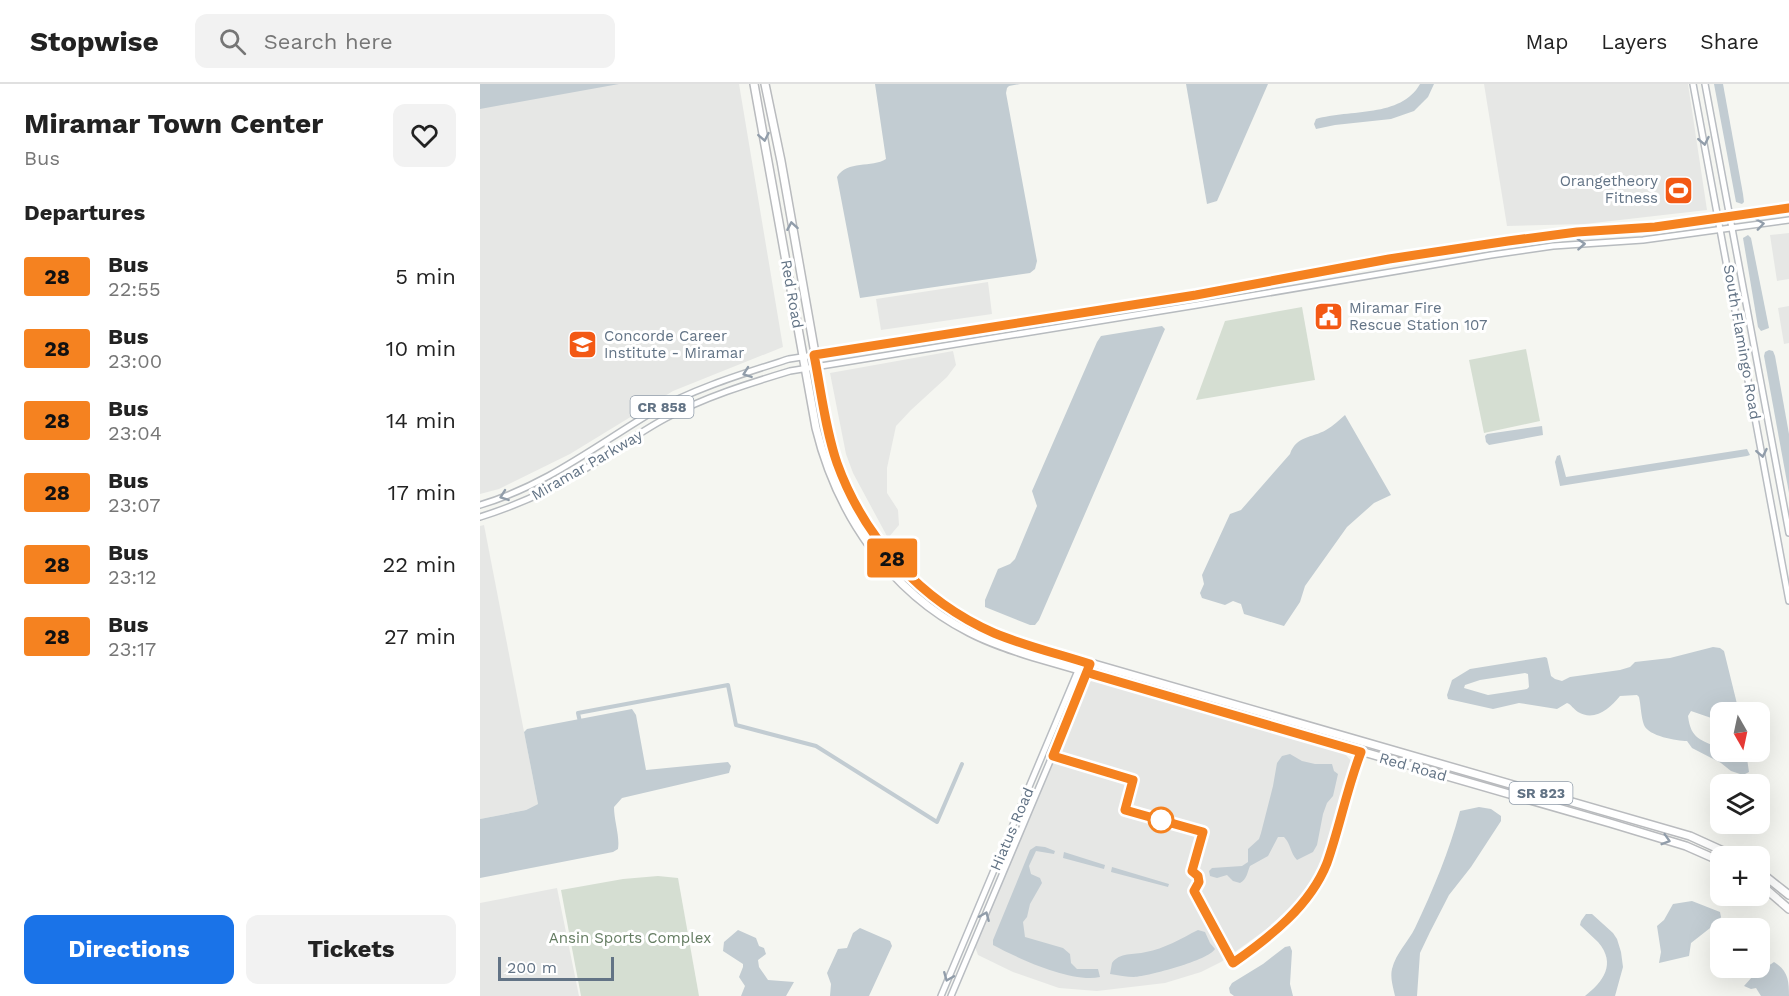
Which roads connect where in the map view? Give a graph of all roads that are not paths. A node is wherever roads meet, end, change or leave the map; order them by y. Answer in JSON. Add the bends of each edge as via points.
{"nodes":[{"id":1,"x":754,"y":84,"type":"edge"},
{"id":2,"x":765,"y":84,"type":"edge"},
{"id":3,"x":1693,"y":84,"type":"edge"},
{"id":4,"x":1706,"y":84,"type":"edge"},
{"id":5,"x":1789,"y":208,"type":"edge"},
{"id":6,"x":1729,"y":216,"type":"junction"},
{"id":7,"x":1719,"y":217,"type":"junction"},
{"id":8,"x":1789,"y":220,"type":"edge"},
{"id":9,"x":1732,"y":229,"type":"junction"},
{"id":10,"x":1721,"y":230,"type":"junction"},
{"id":11,"x":814,"y":355,"type":"junction"},
{"id":12,"x":803,"y":357,"type":"junction"},
{"id":13,"x":817,"y":366,"type":"junction"},
{"id":14,"x":805,"y":369,"type":"junction"},
{"id":15,"x":701,"y":390,"type":"junction"},
{"id":16,"x":705,"y":400,"type":"junction"},
{"id":17,"x":480,"y":505,"type":"edge"},
{"id":18,"x":844,"y":505,"type":"junction"},
{"id":19,"x":480,"y":517,"type":"edge"},
{"id":20,"x":1789,"y":533,"type":"edge"},
{"id":21,"x":886,"y":550,"type":"junction"},
{"id":22,"x":878,"y":556,"type":"junction"},
{"id":23,"x":922,"y":587,"type":"junction"},
{"id":24,"x":1789,"y":601,"type":"edge"},
{"id":25,"x":1082,"y":661,"type":"junction"},
{"id":26,"x":1090,"y":664,"type":"junction"},
{"id":27,"x":1079,"y":670,"type":"junction"},
{"id":28,"x":1088,"y":673,"type":"junction"},
{"id":29,"x":1712,"y":846,"type":"edge"},
{"id":30,"x":1710,"y":857,"type":"edge"},
{"id":31,"x":1770,"y":880,"type":"edge"},
{"id":32,"x":1770,"y":893,"type":"edge"},
{"id":33,"x":1789,"y":895,"type":"edge"},
{"id":34,"x":1789,"y":909,"type":"edge"},
{"id":35,"x":941,"y":996,"type":"edge"},
{"id":36,"x":951,"y":996,"type":"edge"}],
"edges":[{"from":1,"to":12,"type":"highway","name":"Red Road","number":"SR 823","one_way":true},
{"from":11,"to":2,"type":"highway","name":"Red Road","number":"SR 823","one_way":true},
{"from":3,"to":7,"type":"main road","name":"South Flamingo Road","one_way":true},
{"from":4,"to":6,"type":"main road","name":"South Flamingo Road"},
{"from":5,"to":6,"type":"main road","name":"Miramar Parkway","number":"CR 858"},
{"from":6,"to":7,"type":"main road","name":"Miramar Parkway","number":"CR 858"},
{"from":6,"to":9,"type":"main road","name":"South Flamingo Road"},
{"from":7,"to":10,"type":"main road","name":"South Flamingo Road"},
{"from":7,"to":11,"type":"main road","name":"Miramar Parkway","number":"CR 858","via":[[1655,227],[1577,232],[1389,259],[1196,295]]},
{"from":9,"to":8,"type":"main road","name":"Miramar Parkway","number":"CR 858","one_way":true},
{"from":9,"to":10,"type":"main road","name":"Miramar Parkway","number":"CR 858"},
{"from":9,"to":20,"type":"main road","name":"South Flamingo Road"},
{"from":13,"to":10,"type":"main road","name":"Miramar Parkway","number":"CR 858","one_way":true,"via":[[1491,255]]},
{"from":10,"to":24,"type":"main road","name":"South Flamingo Road","one_way":true},
{"from":11,"to":12,"type":"main road","name":"Miramar Parkway","number":"CR 858"},
{"from":11,"to":13,"type":"highway","name":"Red Road","number":"SR 823"},
{"from":12,"to":14,"type":"highway","name":"Red Road","number":"SR 823"},
{"from":12,"to":15,"type":"main road","name":"Miramar Parkway","number":"CR 858","one_way":true},
{"from":13,"to":14,"type":"main road","name":"Miramar Parkway","number":"CR 858"},
{"from":13,"to":21,"type":"highway","name":"Red Road","number":"SR 823","via":[[837,462],[867,525]]},
{"from":14,"to":16,"type":"main road","name":"Miramar Parkway","number":"CR 858"},
{"from":14,"to":18,"type":"highway","name":"Red Road","number":"SR 823","via":[[822,451]]},
{"from":15,"to":16,"type":"main road"},
{"from":15,"to":17,"type":"main road","name":"Miramar Parkway","number":"CR 858","one_way":true,"via":[[650,414],[541,482]]},
{"from":16,"to":19,"type":"main road","name":"Miramar Parkway","number":"CR 858","via":[[666,418],[548,490]]},
{"from":18,"to":21,"type":"highway","via":[[851,509],[872,542]]},
{"from":18,"to":22,"type":"highway","name":"Red Road","number":"SR 823"},
{"from":21,"to":23,"type":"highway","name":"Red Road","number":"SR 823"},
{"from":22,"to":23,"type":"highway","via":[[887,559],[912,585]]},
{"from":22,"to":27,"type":"highway","name":"Red Road","number":"SR 823","via":[[900,582],[935,611],[968,631],[1009,649]]},
{"from":23,"to":25,"type":"highway","name":"Red Road","number":"SR 823","via":[[940,602],[996,634]]},
{"from":25,"to":26,"type":"highway","name":"Red Road","number":"SR 823"},
{"from":25,"to":27,"type":"main road","name":"Hiatus Road"},
{"from":26,"to":28,"type":"main road","name":"Hiatus Road"},
{"from":26,"to":29,"type":"highway","name":"Red Road","number":"SR 823","via":[[1690,836]]},
{"from":27,"to":28,"type":"highway","name":"Red Road","number":"SR 823"},
{"from":27,"to":35,"type":"main road","name":"Hiatus Road","one_way":true},
{"from":28,"to":30,"type":"highway","name":"Red Road","number":"SR 823","one_way":true,"via":[[1610,823]]},
{"from":36,"to":28,"type":"main road","name":"Hiatus Road","one_way":true},
{"from":31,"to":33,"type":"highway"},
{"from":32,"to":34,"type":"highway"}]}
